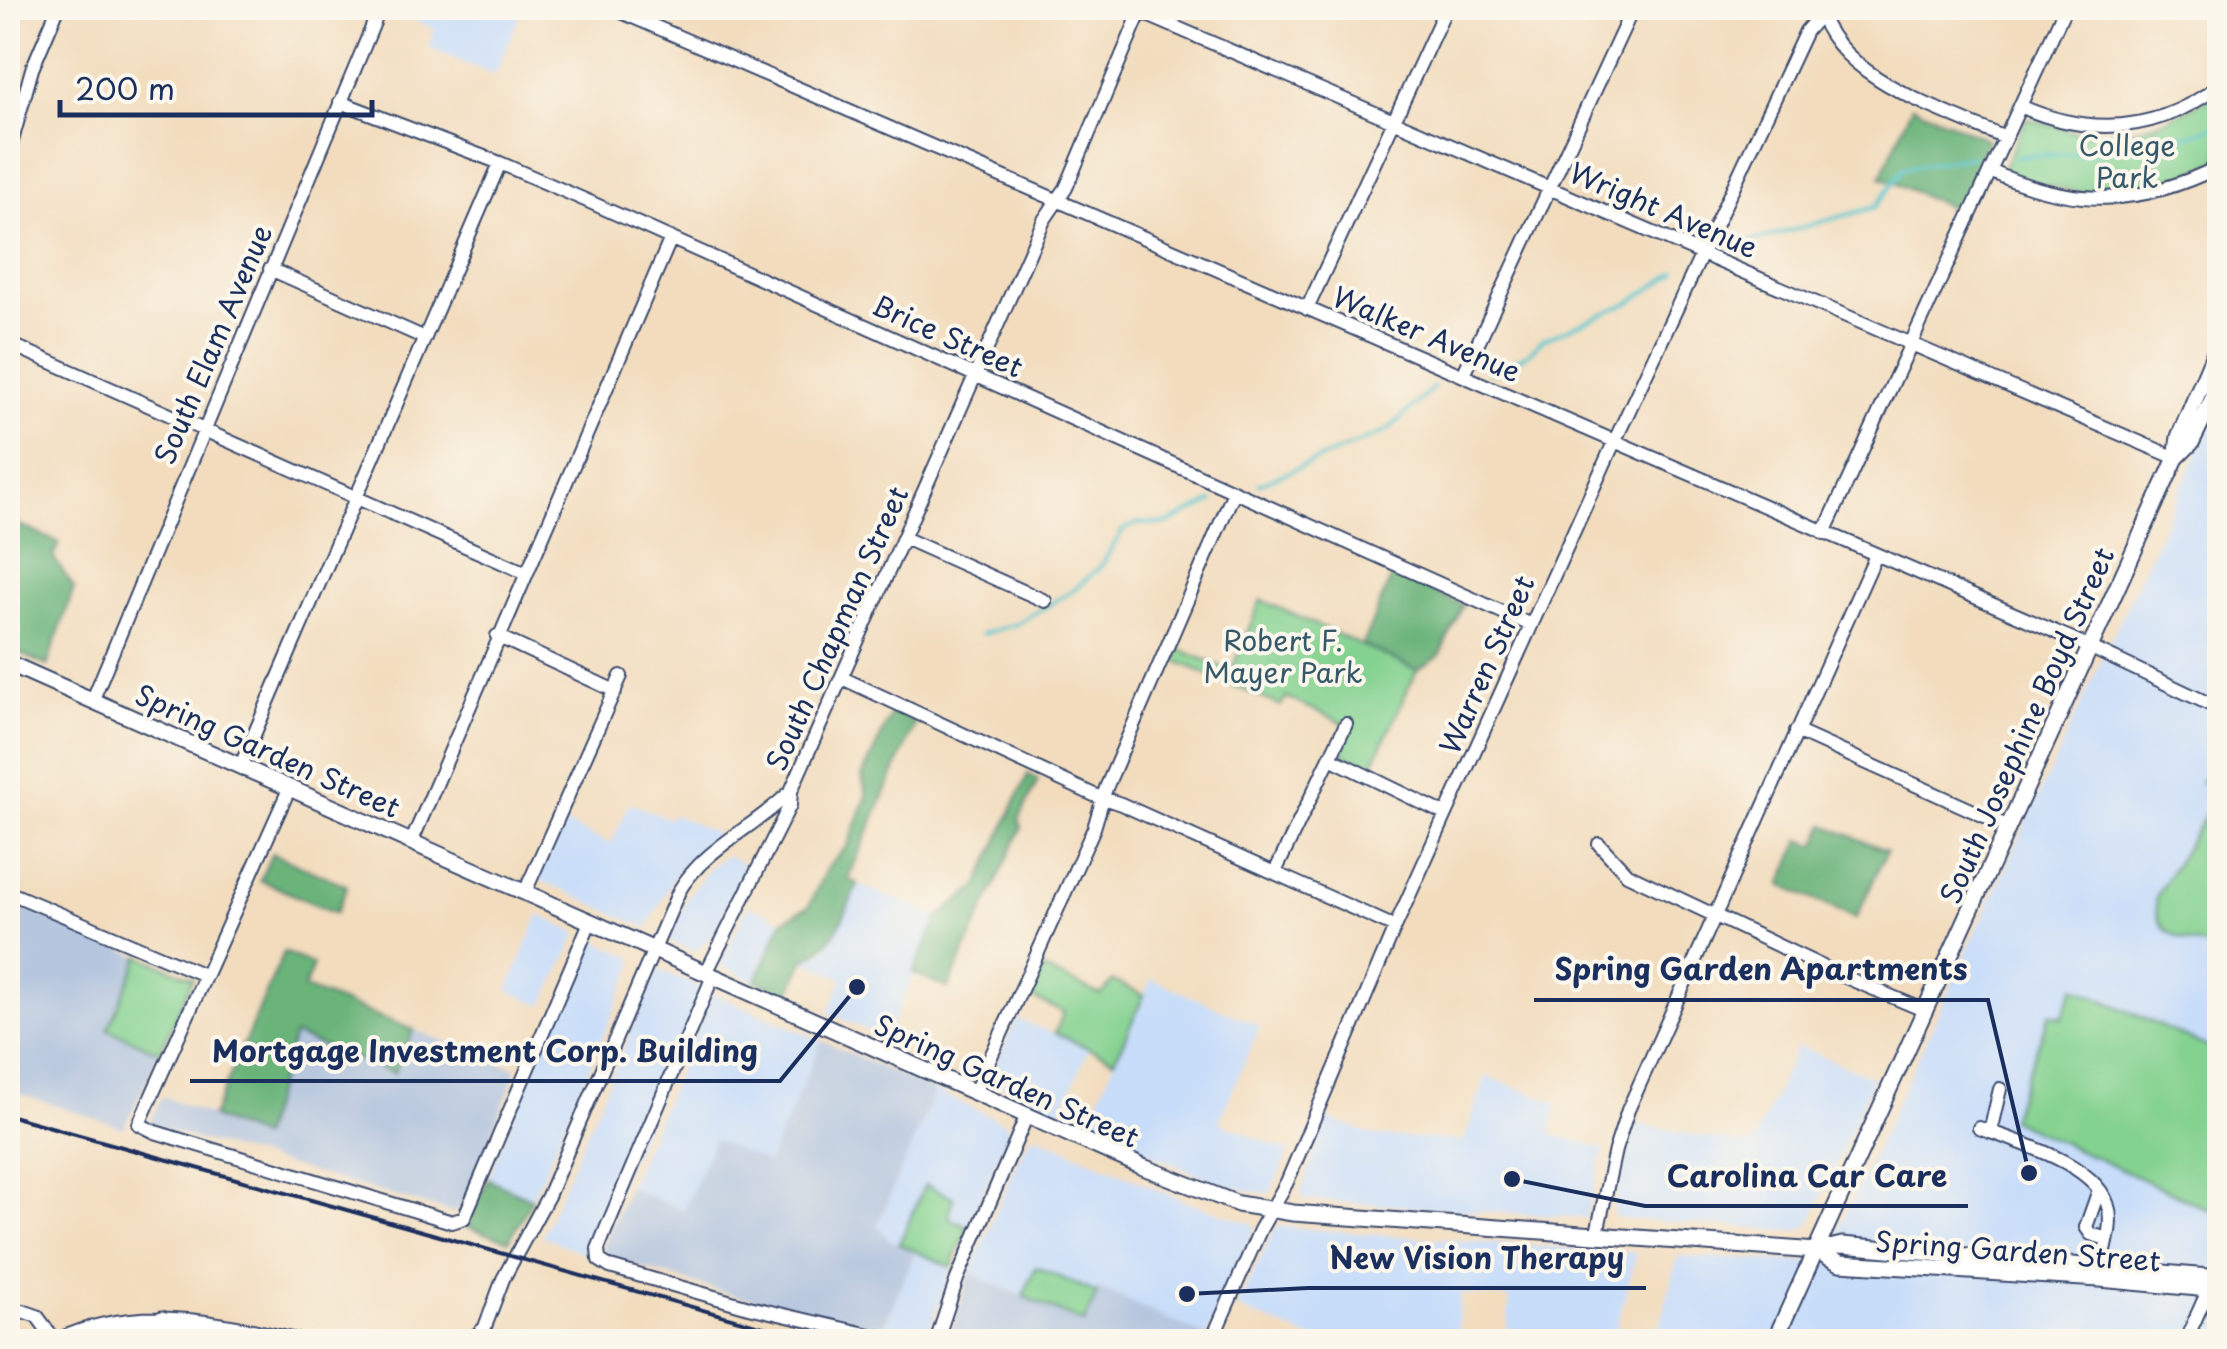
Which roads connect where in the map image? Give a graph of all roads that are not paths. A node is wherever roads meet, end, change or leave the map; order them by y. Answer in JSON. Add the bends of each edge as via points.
{"nodes":[{"id":1,"x":58,"y":8,"type":"edge"},
{"id":2,"x":380,"y":8,"type":"edge"},
{"id":3,"x":612,"y":8,"type":"edge"},
{"id":4,"x":1446,"y":8,"type":"edge"},
{"id":5,"x":1633,"y":8,"type":"edge"},
{"id":6,"x":2066,"y":8,"type":"edge"},
{"id":7,"x":1138,"y":9,"type":"edge"},
{"id":8,"x":1820,"y":10,"type":"edge"},
{"id":9,"x":632,"y":12,"type":"edge"},
{"id":10,"x":2220,"y":85,"type":"edge"},
{"id":11,"x":340,"y":102,"type":"junction"},
{"id":12,"x":2020,"y":106,"type":"junction"},
{"id":13,"x":1394,"y":120,"type":"junction"},
{"id":14,"x":2006,"y":138,"type":"junction"},
{"id":15,"x":8,"y":155,"type":"edge"},
{"id":16,"x":500,"y":163,"type":"junction"},
{"id":17,"x":2220,"y":166,"type":"edge"},
{"id":18,"x":1990,"y":171,"type":"junction"},
{"id":19,"x":1550,"y":187,"type":"junction"},
{"id":20,"x":1058,"y":202,"type":"junction"},
{"id":21,"x":670,"y":238,"type":"junction"},
{"id":22,"x":1704,"y":254,"type":"junction"},
{"id":23,"x":270,"y":270,"type":"junction"},
{"id":24,"x":1307,"y":309,"type":"junction"},
{"id":25,"x":425,"y":338,"type":"junction"},
{"id":26,"x":2220,"y":340,"type":"edge"},
{"id":27,"x":1910,"y":342,"type":"junction"},
{"id":28,"x":8,"y":343,"type":"edge"},
{"id":29,"x":978,"y":374,"type":"junction"},
{"id":30,"x":1463,"y":375,"type":"junction"},
{"id":31,"x":2220,"y":384,"type":"edge"},
{"id":32,"x":202,"y":432,"type":"junction"},
{"id":33,"x":1615,"y":440,"type":"junction"},
{"id":34,"x":2176,"y":458,"type":"junction"},
{"id":35,"x":1234,"y":492,"type":"junction"},
{"id":36,"x":355,"y":498,"type":"junction"},
{"id":37,"x":1824,"y":533,"type":"junction"},
{"id":38,"x":904,"y":538,"type":"junction"},
{"id":39,"x":1876,"y":555,"type":"junction"},
{"id":40,"x":526,"y":573,"type":"junction"},
{"id":41,"x":1045,"y":600,"type":"dead end"},
{"id":42,"x":1531,"y":626,"type":"junction"},
{"id":43,"x":497,"y":636,"type":"junction"},
{"id":44,"x":2088,"y":647,"type":"junction"},
{"id":45,"x":8,"y":663,"type":"edge"},
{"id":46,"x":622,"y":676,"type":"dead end"},
{"id":47,"x":842,"y":678,"type":"junction"},
{"id":48,"x":615,"y":691,"type":"junction"},
{"id":49,"x":93,"y":699,"type":"junction"},
{"id":50,"x":2220,"y":710,"type":"edge"},
{"id":51,"x":1346,"y":724,"type":"dead end"},
{"id":52,"x":1796,"y":731,"type":"junction"},
{"id":53,"x":1330,"y":758,"type":"junction"},
{"id":54,"x":240,"y":764,"type":"junction"},
{"id":55,"x":290,"y":786,"type":"junction"},
{"id":56,"x":792,"y":791,"type":"junction"},
{"id":57,"x":1104,"y":798,"type":"junction"},
{"id":58,"x":1445,"y":814,"type":"junction"},
{"id":59,"x":2008,"y":827,"type":"junction"},
{"id":60,"x":411,"y":843,"type":"junction"},
{"id":61,"x":1599,"y":844,"type":"dead end"},
{"id":62,"x":1275,"y":872,"type":"junction"},
{"id":63,"x":8,"y":892,"type":"edge"},
{"id":64,"x":525,"y":892,"type":"junction"},
{"id":65,"x":1715,"y":916,"type":"junction"},
{"id":66,"x":590,"y":922,"type":"junction"},
{"id":67,"x":1395,"y":926,"type":"junction"},
{"id":68,"x":653,"y":950,"type":"junction"},
{"id":69,"x":710,"y":974,"type":"junction"},
{"id":70,"x":204,"y":975,"type":"junction"},
{"id":71,"x":1926,"y":1011,"type":"junction"},
{"id":72,"x":2000,"y":1088,"type":"dead end"},
{"id":73,"x":975,"y":1092,"type":"junction"},
{"id":74,"x":1028,"y":1115,"type":"junction"},
{"id":75,"x":2099,"y":1190,"type":"junction"},
{"id":76,"x":1271,"y":1211,"type":"junction"},
{"id":77,"x":1597,"y":1233,"type":"junction"},
{"id":78,"x":2107,"y":1239,"type":"junction"},
{"id":79,"x":1817,"y":1251,"type":"junction"},
{"id":80,"x":2101,"y":1273,"type":"junction"},
{"id":81,"x":2216,"y":1280,"type":"edge"},
{"id":82,"x":8,"y":1306,"type":"edge"},
{"id":83,"x":162,"y":1319,"type":"junction"},
{"id":84,"x":477,"y":1338,"type":"edge"},
{"id":85,"x":57,"y":1342,"type":"edge"},
{"id":86,"x":122,"y":1342,"type":"edge"},
{"id":87,"x":298,"y":1342,"type":"edge"},
{"id":88,"x":900,"y":1342,"type":"edge"},
{"id":89,"x":936,"y":1342,"type":"edge"},
{"id":90,"x":1211,"y":1342,"type":"edge"},
{"id":91,"x":1774,"y":1342,"type":"edge"},
{"id":92,"x":2184,"y":1342,"type":"edge"}],
"edges":[{"from":1,"to":15,"type":"street","via":[[32,68]]},
{"from":2,"to":11,"type":"street","name":"South Elam Avenue"},
{"from":3,"to":9,"type":"street","name":"Walker Avenue"},
{"from":4,"to":13,"type":"street"},
{"from":5,"to":19,"type":"street"},
{"from":6,"to":12,"type":"street"},
{"from":7,"to":13,"type":"street","name":"Wright Avenue"},
{"from":7,"to":20,"type":"street","name":"South Chapman Street"},
{"from":8,"to":14,"type":"street","via":[[1834,41],[1871,75]]},
{"from":8,"to":22,"type":"street","name":"Warren Street"},
{"from":9,"to":20,"type":"street","name":"Walker Avenue"},
{"from":10,"to":12,"type":"street","via":[[2189,105],[2122,125],[2064,123]]},
{"from":11,"to":16,"type":"street","name":"Brice Street"},
{"from":11,"to":23,"type":"street","name":"South Elam Avenue"},
{"from":12,"to":14,"type":"street"},
{"from":13,"to":19,"type":"street","name":"Wright Avenue"},
{"from":13,"to":24,"type":"street"},
{"from":14,"to":18,"type":"street"},
{"from":16,"to":21,"type":"street","name":"Brice Street"},
{"from":16,"to":25,"type":"street"},
{"from":17,"to":18,"type":"street","via":[[2154,192],[2104,199],[2044,192]]},
{"from":18,"to":27,"type":"street"},
{"from":19,"to":22,"type":"street","name":"Wright Avenue"},
{"from":19,"to":30,"type":"street"},
{"from":20,"to":24,"type":"street","name":"Walker Avenue"},
{"from":20,"to":29,"type":"street","name":"South Chapman Street","via":[[1044,220]]},
{"from":21,"to":29,"type":"street","name":"Brice Street"},
{"from":21,"to":40,"type":"street"},
{"from":22,"to":27,"type":"street","name":"Wright Avenue"},
{"from":22,"to":33,"type":"street","name":"Warren Street"},
{"from":23,"to":25,"type":"street"},
{"from":23,"to":32,"type":"street","name":"South Elam Avenue"},
{"from":24,"to":30,"type":"street","name":"Walker Avenue"},
{"from":25,"to":36,"type":"street"},
{"from":26,"to":34,"type":"main road","name":"South Josephine Boyd Street"},
{"from":27,"to":34,"type":"street","name":"Wright Avenue"},
{"from":27,"to":37,"type":"street"},
{"from":28,"to":32,"type":"street"},
{"from":29,"to":35,"type":"street","name":"Brice Street"},
{"from":29,"to":38,"type":"street","name":"South Chapman Street"},
{"from":30,"to":33,"type":"street","name":"Walker Avenue"},
{"from":31,"to":34,"type":"main road","name":"South Josephine Boyd Street"},
{"from":32,"to":36,"type":"street"},
{"from":32,"to":49,"type":"street","name":"South Elam Avenue"},
{"from":33,"to":37,"type":"street","name":"Walker Avenue"},
{"from":33,"to":42,"type":"street","name":"Warren Street"},
{"from":34,"to":44,"type":"main road","name":"South Josephine Boyd Street"},
{"from":35,"to":42,"type":"street","name":"Brice Street"},
{"from":35,"to":57,"type":"street"},
{"from":36,"to":40,"type":"street"},
{"from":36,"to":54,"type":"street"},
{"from":37,"to":39,"type":"street","name":"Walker Avenue"},
{"from":38,"to":41,"type":"street"},
{"from":38,"to":47,"type":"street","name":"South Chapman Street"},
{"from":39,"to":44,"type":"street","name":"Walker Avenue"},
{"from":39,"to":52,"type":"street"},
{"from":40,"to":43,"type":"street"},
{"from":42,"to":58,"type":"street","name":"Warren Street"},
{"from":43,"to":48,"type":"street"},
{"from":43,"to":60,"type":"street"},
{"from":44,"to":50,"type":"street","name":"Walker Avenue"},
{"from":44,"to":59,"type":"main road","name":"South Josephine Boyd Street"},
{"from":45,"to":49,"type":"main road","name":"Spring Garden Street"},
{"from":46,"to":48,"type":"street"},
{"from":47,"to":56,"type":"street","name":"South Chapman Street"},
{"from":47,"to":57,"type":"street"},
{"from":48,"to":64,"type":"street"},
{"from":49,"to":54,"type":"main road","name":"Spring Garden Street"},
{"from":51,"to":53,"type":"street"},
{"from":52,"to":59,"type":"street"},
{"from":52,"to":65,"type":"street"},
{"from":53,"to":58,"type":"street"},
{"from":53,"to":62,"type":"street"},
{"from":54,"to":55,"type":"main road","name":"Spring Garden Street"},
{"from":55,"to":60,"type":"main road","name":"Spring Garden Street"},
{"from":55,"to":70,"type":"street"},
{"from":56,"to":68,"type":"street","name":"South Chapman Street","via":[[697,865]]},
{"from":56,"to":69,"type":"street"},
{"from":57,"to":62,"type":"street"},
{"from":57,"to":73,"type":"street"},
{"from":58,"to":67,"type":"street","name":"Warren Street"},
{"from":59,"to":71,"type":"main road","name":"South Josephine Boyd Street"},
{"from":60,"to":64,"type":"main road","name":"Spring Garden Street"},
{"from":61,"to":65,"type":"street","via":[[1628,874]]},
{"from":62,"to":67,"type":"street"},
{"from":63,"to":70,"type":"street"},
{"from":64,"to":66,"type":"main road","name":"Spring Garden Street"},
{"from":65,"to":71,"type":"street"},
{"from":65,"to":77,"type":"street","via":[[1628,1110]]},
{"from":66,"to":68,"type":"main road","name":"Spring Garden Street"},
{"from":66,"to":70,"type":"street","via":[[464,1218],[452,1222],[139,1124]]},
{"from":67,"to":76,"type":"street","name":"Warren Street"},
{"from":68,"to":69,"type":"main road","name":"Spring Garden Street"},
{"from":68,"to":84,"type":"street","name":"South Chapman Street","via":[[548,1196]]},
{"from":69,"to":73,"type":"main road","name":"Spring Garden Street"},
{"from":69,"to":88,"type":"street","via":[[599,1260],[704,1296]]},
{"from":71,"to":79,"type":"main road","name":"South Josephine Boyd Street"},
{"from":72,"to":75,"type":"street","via":[[1985,1130],[2060,1159]]},
{"from":73,"to":74,"type":"main road","name":"Spring Garden Street"},
{"from":74,"to":76,"type":"main road","name":"Spring Garden Street","via":[[1210,1195]]},
{"from":74,"to":89,"type":"street"},
{"from":75,"to":78,"type":"street","via":[[2108,1205]]},
{"from":75,"to":78,"type":"street","via":[[2086,1226]]},
{"from":76,"to":77,"type":"main road","name":"Spring Garden Street"},
{"from":76,"to":90,"type":"street","name":"Warren Street"},
{"from":77,"to":79,"type":"main road","name":"Spring Garden Street"},
{"from":78,"to":80,"type":"street"},
{"from":79,"to":80,"type":"main road","name":"Spring Garden Street","via":[[1840,1264]]},
{"from":79,"to":91,"type":"main road","name":"South Josephine Boyd Street"},
{"from":80,"to":81,"type":"main road","name":"Spring Garden Street"},
{"from":81,"to":92,"type":"street"},
{"from":82,"to":85,"type":"street","via":[[36,1316]]},
{"from":83,"to":85,"type":"main road","via":[[109,1324]]},
{"from":83,"to":86,"type":"main road","via":[[148,1330],[124,1334]]},
{"from":83,"to":87,"type":"main road"}]}
